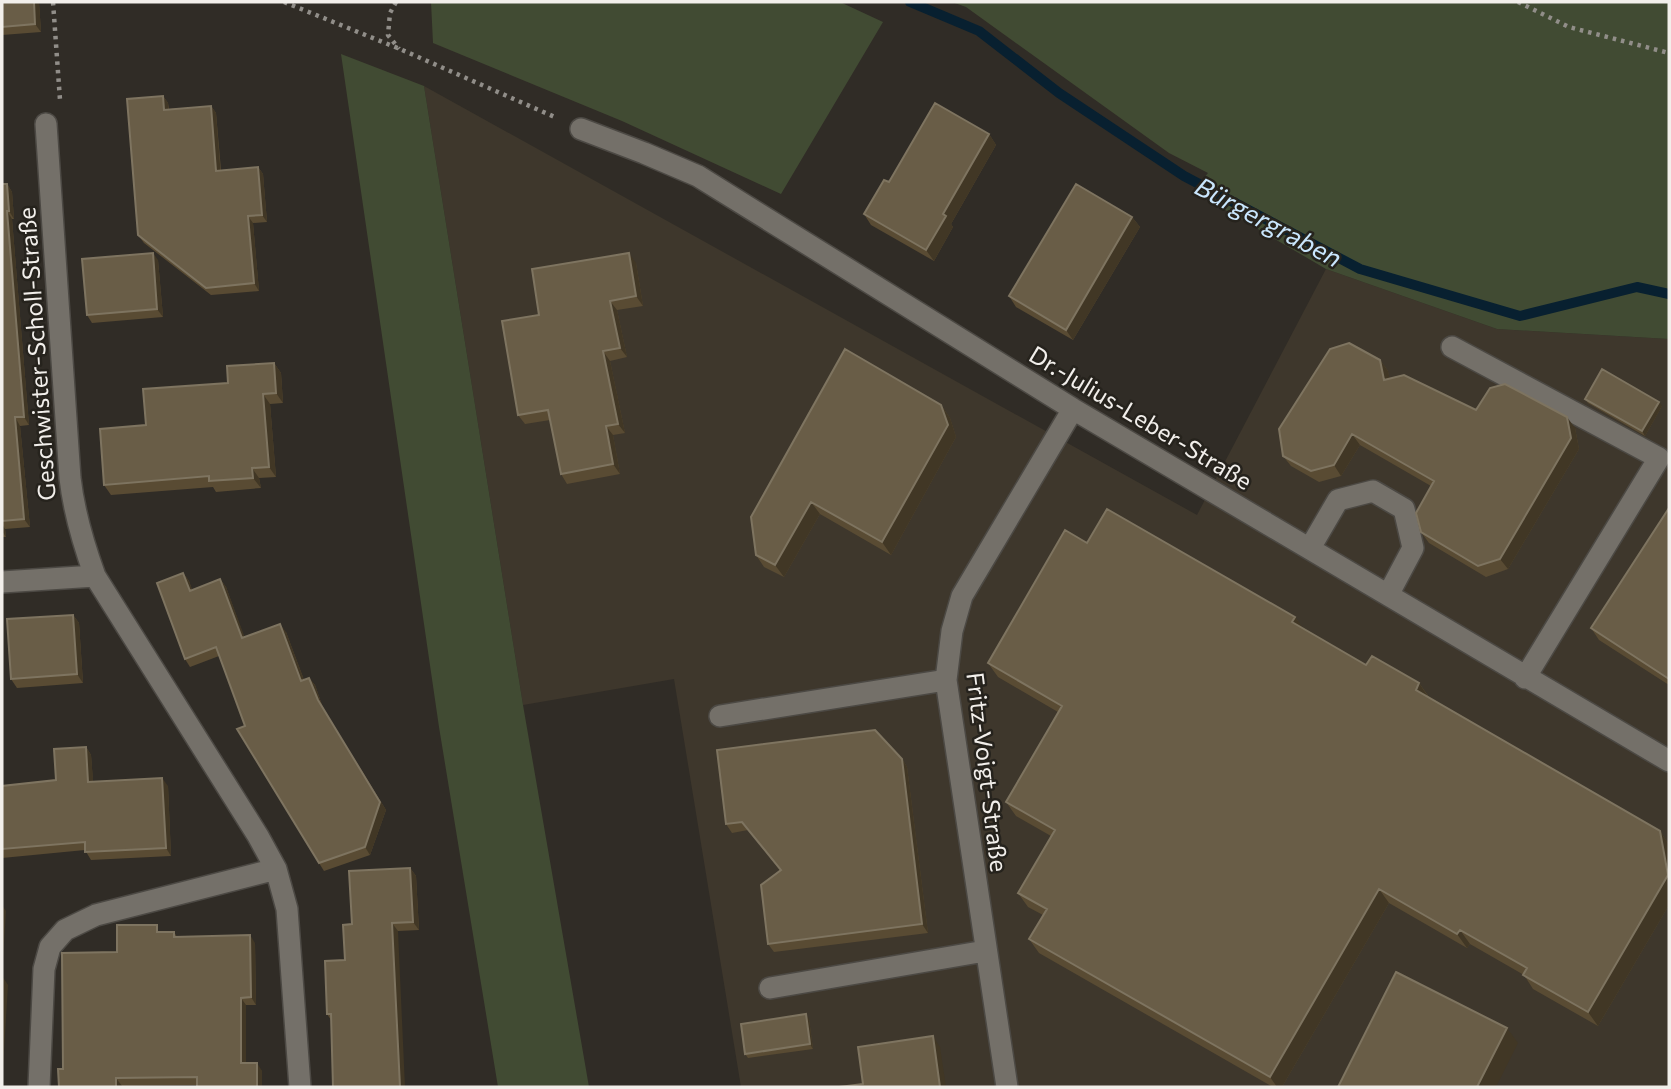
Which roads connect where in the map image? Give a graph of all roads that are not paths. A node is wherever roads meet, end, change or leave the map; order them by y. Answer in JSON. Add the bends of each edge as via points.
{"nodes":[{"id":1,"x":46,"y":124,"type":"road end"},
{"id":2,"x":581,"y":129,"type":"road end"},
{"id":3,"x":1452,"y":347,"type":"dead end"},
{"id":4,"x":1073,"y":409,"type":"junction"},
{"id":5,"x":1310,"y":548,"type":"junction"},
{"id":6,"x":95,"y":576,"type":"junction"},
{"id":7,"x":2,"y":582,"type":"edge"},
{"id":8,"x":1388,"y":595,"type":"junction"},
{"id":9,"x":1525,"y":678,"type":"junction"},
{"id":10,"x":946,"y":680,"type":"junction"},
{"id":11,"x":720,"y":716,"type":"dead end"},
{"id":12,"x":1669,"y":761,"type":"edge"},
{"id":13,"x":276,"y":869,"type":"junction"},
{"id":14,"x":985,"y":951,"type":"junction"},
{"id":15,"x":770,"y":988,"type":"dead end"},
{"id":16,"x":39,"y":1087,"type":"edge"},
{"id":17,"x":300,"y":1087,"type":"edge"},
{"id":18,"x":1007,"y":1087,"type":"edge"}],
"edges":[{"from":1,"to":6,"type":"street","name":"Geschwister-Scholl-Straße","via":[[72,498]]},
{"from":2,"to":4,"type":"street","name":"Dr.-Julius-Leber-Straße","via":[[698,176]]},
{"from":3,"to":9,"type":"street","via":[[1659,458]]},
{"from":4,"to":5,"type":"street","name":"Dr.-Julius-Leber-Straße"},
{"from":4,"to":10,"type":"street","name":"Fritz-Voigt-Straße","via":[[962,596]]},
{"from":5,"to":8,"type":"street","name":"Dr.-Julius-Leber-Straße"},
{"from":5,"to":8,"type":"street","via":[[1338,500],[1373,491],[1404,509],[1413,548]]},
{"from":6,"to":7,"type":"street"},
{"from":6,"to":13,"type":"street","name":"Geschwister-Scholl-Straße"},
{"from":8,"to":9,"type":"street","name":"Dr.-Julius-Leber-Straße"},
{"from":9,"to":12,"type":"street","name":"Dr.-Julius-Leber-Straße"},
{"from":10,"to":11,"type":"street"},
{"from":10,"to":14,"type":"street","name":"Fritz-Voigt-Straße"},
{"from":13,"to":16,"type":"street","via":[[96,915],[65,930],[50,947],[44,969]]},
{"from":13,"to":17,"type":"street","name":"Geschwister-Scholl-Straße","via":[[287,909]]},
{"from":14,"to":15,"type":"street"},
{"from":14,"to":18,"type":"street","name":"Fritz-Voigt-Straße"}]}
